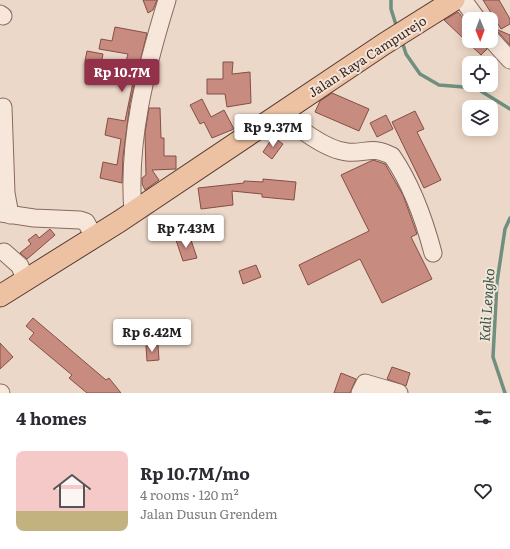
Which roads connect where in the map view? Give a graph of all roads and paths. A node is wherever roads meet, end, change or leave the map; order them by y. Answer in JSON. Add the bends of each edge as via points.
{"nodes":[{"id":1,"x":167,"y":0,"type":"edge"},
{"id":2,"x":454,"y":0,"type":"edge"},
{"id":3,"x":463,"y":0,"type":"edge"},
{"id":4,"x":472,"y":12,"type":"edge"},
{"id":5,"x":498,"y":47,"type":"edge"},
{"id":6,"x":510,"y":60,"type":"edge"},
{"id":7,"x":3,"y":107,"type":"dead end"},
{"id":8,"x":283,"y":112,"type":"junction"},
{"id":9,"x":133,"y":212,"type":"junction"},
{"id":10,"x":5,"y":214,"type":"edge"},
{"id":11,"x":94,"y":237,"type":"junction"},
{"id":12,"x":4,"y":252,"type":"dead end"},
{"id":13,"x":433,"y":253,"type":"dead end"},
{"id":14,"x":25,"y":280,"type":"junction"},
{"id":15,"x":0,"y":296,"type":"edge"},
{"id":16,"x":360,"y":393,"type":"edge"},
{"id":17,"x":399,"y":393,"type":"edge"}],
"edges":[{"from":1,"to":9,"type":"street","via":[[142,93],[130,184]]},
{"from":2,"to":8,"type":"main road","name":"Jalan Raya Campurejo"},
{"from":3,"to":4,"type":"street"},
{"from":5,"to":6,"type":"street"},
{"from":7,"to":10,"type":"street"},
{"from":8,"to":9,"type":"main road","name":"Jalan Raya Campurejo"},
{"from":8,"to":13,"type":"street","via":[[295,126],[337,150],[347,152],[371,149],[392,156],[412,193]]},
{"from":9,"to":11,"type":"main road","name":"Jalan Raya Campurejo"},
{"from":10,"to":11,"type":"street","via":[[80,220],[86,222]]},
{"from":11,"to":14,"type":"main road","name":"Jalan Raya Campurejo"},
{"from":12,"to":14,"type":"street","via":[[20,266]]},
{"from":14,"to":15,"type":"main road","name":"Jalan Raya Campurejo"},
{"from":16,"to":17,"type":"street","via":[[365,383]]}]}
